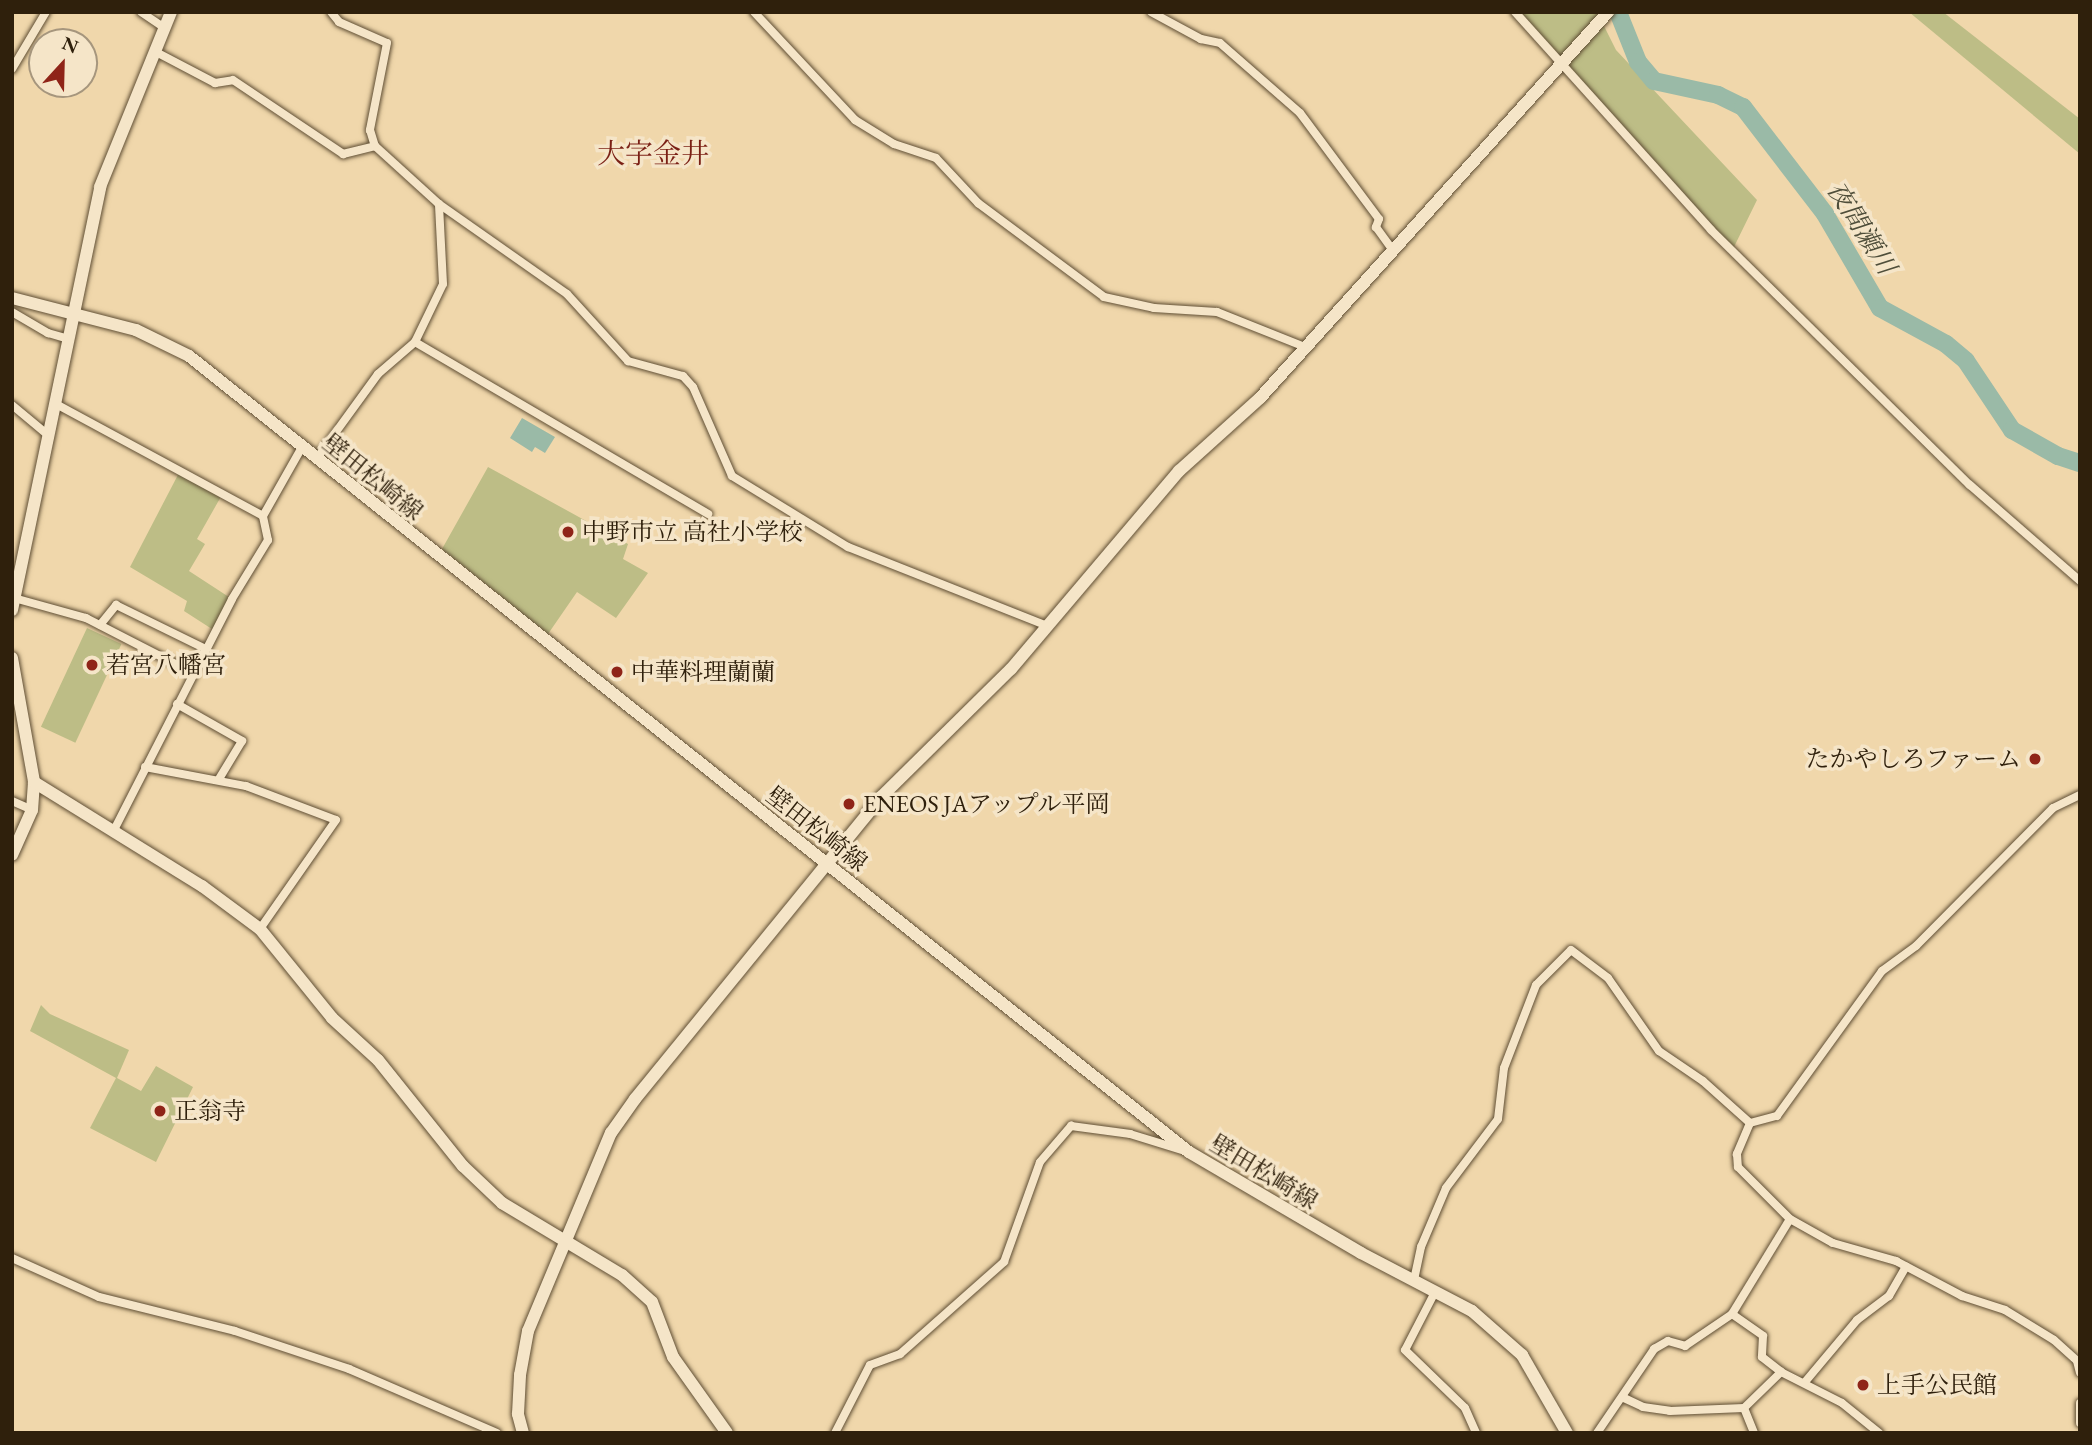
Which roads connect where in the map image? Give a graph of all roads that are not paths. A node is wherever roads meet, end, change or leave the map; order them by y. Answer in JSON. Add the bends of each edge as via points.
{"nodes":[{"id":1,"x":46,"y":12,"type":"edge"},
{"id":2,"x":142,"y":12,"type":"edge"},
{"id":3,"x":171,"y":12,"type":"edge"},
{"id":4,"x":331,"y":12,"type":"edge"},
{"id":5,"x":754,"y":12,"type":"edge"},
{"id":6,"x":1152,"y":12,"type":"edge"},
{"id":7,"x":1515,"y":12,"type":"edge"},
{"id":8,"x":1608,"y":12,"type":"edge"},
{"id":9,"x":165,"y":28,"type":"junction"},
{"id":10,"x":156,"y":52,"type":"junction"},
{"id":11,"x":1560,"y":64,"type":"junction"},
{"id":12,"x":12,"y":69,"type":"edge"},
{"id":13,"x":375,"y":146,"type":"junction"},
{"id":14,"x":439,"y":204,"type":"junction"},
{"id":15,"x":1392,"y":249,"type":"junction"},
{"id":16,"x":12,"y":298,"type":"edge"},
{"id":17,"x":12,"y":312,"type":"edge"},
{"id":18,"x":72,"y":314,"type":"junction"},
{"id":19,"x":69,"y":339,"type":"junction"},
{"id":20,"x":415,"y":342,"type":"junction"},
{"id":21,"x":1305,"y":347,"type":"junction"},
{"id":22,"x":56,"y":404,"type":"junction"},
{"id":23,"x":14,"y":411,"type":"edge"},
{"id":24,"x":48,"y":435,"type":"junction"},
{"id":25,"x":302,"y":447,"type":"junction"},
{"id":26,"x":317,"y":458,"type":"junction"},
{"id":27,"x":708,"y":514,"type":"dead end"},
{"id":28,"x":263,"y":516,"type":"junction"},
{"id":29,"x":15,"y":579,"type":"edge"},
{"id":30,"x":2080,"y":581,"type":"edge"},
{"id":31,"x":13,"y":604,"type":"edge"},
{"id":32,"x":100,"y":625,"type":"junction"},
{"id":33,"x":1048,"y":626,"type":"junction"},
{"id":34,"x":206,"y":649,"type":"junction"},
{"id":35,"x":12,"y":658,"type":"edge"},
{"id":36,"x":193,"y":673,"type":"junction"},
{"id":37,"x":177,"y":704,"type":"junction"},
{"id":38,"x":17,"y":723,"type":"edge"},
{"id":39,"x":145,"y":767,"type":"junction"},
{"id":40,"x":219,"y":779,"type":"junction"},
{"id":41,"x":34,"y":782,"type":"junction"},
{"id":42,"x":2080,"y":795,"type":"edge"},
{"id":43,"x":12,"y":801,"type":"edge"},
{"id":44,"x":32,"y":810,"type":"junction"},
{"id":45,"x":114,"y":830,"type":"junction"},
{"id":46,"x":12,"y":855,"type":"edge"},
{"id":47,"x":825,"y":862,"type":"junction"},
{"id":48,"x":260,"y":929,"type":"junction"},
{"id":49,"x":1750,"y":1123,"type":"junction"},
{"id":50,"x":1189,"y":1152,"type":"junction"},
{"id":51,"x":1790,"y":1219,"type":"junction"},
{"id":52,"x":565,"y":1241,"type":"junction"},
{"id":53,"x":12,"y":1258,"type":"edge"},
{"id":54,"x":1906,"y":1267,"type":"junction"},
{"id":55,"x":1414,"y":1280,"type":"junction"},
{"id":56,"x":1435,"y":1292,"type":"junction"},
{"id":57,"x":1732,"y":1314,"type":"junction"},
{"id":58,"x":1781,"y":1372,"type":"junction"},
{"id":59,"x":2080,"y":1373,"type":"edge"},
{"id":60,"x":1805,"y":1381,"type":"junction"},
{"id":61,"x":1624,"y":1398,"type":"junction"},
{"id":62,"x":2080,"y":1402,"type":"edge"},
{"id":63,"x":1744,"y":1408,"type":"junction"},
{"id":64,"x":2080,"y":1423,"type":"edge"},
{"id":65,"x":497,"y":1433,"type":"edge"},
{"id":66,"x":523,"y":1433,"type":"edge"},
{"id":67,"x":727,"y":1433,"type":"edge"},
{"id":68,"x":835,"y":1433,"type":"edge"},
{"id":69,"x":1476,"y":1433,"type":"edge"},
{"id":70,"x":1567,"y":1433,"type":"edge"},
{"id":71,"x":1597,"y":1433,"type":"edge"},
{"id":72,"x":1754,"y":1433,"type":"edge"},
{"id":73,"x":1879,"y":1433,"type":"edge"}],
"edges":[{"from":1,"to":12,"type":"street"},
{"from":2,"to":9,"type":"street"},
{"from":3,"to":9,"type":"street"},
{"from":4,"to":13,"type":"street","via":[[339,22],[387,43],[370,130]]},
{"from":5,"to":21,"type":"street","via":[[787,42],[818,84],[855,120],[894,144],[936,158],[978,202],[1104,298],[1154,308],[1217,312]]},
{"from":6,"to":15,"type":"street","via":[[1201,39],[1220,43],[1300,113],[1379,219],[1376,227]]},
{"from":7,"to":11,"type":"street"},
{"from":8,"to":11,"type":"street"},
{"from":9,"to":10,"type":"street"},
{"from":10,"to":13,"type":"street","via":[[215,83],[233,80],[343,154]]},
{"from":10,"to":18,"type":"street","via":[[100,187]]},
{"from":11,"to":15,"type":"street"},
{"from":11,"to":30,"type":"street","via":[[1711,230],[1848,368],[1970,485]]},
{"from":13,"to":14,"type":"street"},
{"from":14,"to":20,"type":"street","via":[[443,284]]},
{"from":14,"to":33,"type":"street","via":[[567,294],[628,361],[682,376],[693,387],[732,475],[848,548]]},
{"from":15,"to":21,"type":"street"},
{"from":16,"to":18,"type":"street","name":"壁田松崎線"},
{"from":17,"to":19,"type":"street","via":[[48,333]]},
{"from":18,"to":19,"type":"street"},
{"from":18,"to":25,"type":"street","name":"壁田松崎線","via":[[163,340]]},
{"from":19,"to":22,"type":"street"},
{"from":20,"to":26,"type":"street","via":[[379,374]]},
{"from":20,"to":27,"type":"street"},
{"from":21,"to":33,"type":"street","via":[[1260,398],[1179,471]]},
{"from":22,"to":24,"type":"street"},
{"from":22,"to":28,"type":"street"},
{"from":23,"to":24,"type":"street"},
{"from":24,"to":29,"type":"street"},
{"from":25,"to":26,"type":"street","name":"壁田松崎線"},
{"from":25,"to":28,"type":"street"},
{"from":26,"to":47,"type":"street","name":"壁田松崎線"},
{"from":28,"to":34,"type":"street","via":[[268,540]]},
{"from":29,"to":31,"type":"street"},
{"from":31,"to":32,"type":"street"},
{"from":32,"to":34,"type":"street","via":[[116,605]]},
{"from":32,"to":36,"type":"street"},
{"from":33,"to":47,"type":"street","via":[[984,698],[920,755]]},
{"from":34,"to":36,"type":"street"},
{"from":35,"to":38,"type":"street"},
{"from":36,"to":37,"type":"street"},
{"from":37,"to":39,"type":"street"},
{"from":37,"to":40,"type":"street","via":[[242,741]]},
{"from":38,"to":41,"type":"street"},
{"from":39,"to":40,"type":"street"},
{"from":39,"to":45,"type":"street"},
{"from":40,"to":48,"type":"street","via":[[337,820]]},
{"from":41,"to":44,"type":"street"},
{"from":41,"to":45,"type":"street"},
{"from":42,"to":49,"type":"street","via":[[2053,808],[1916,946],[1882,971],[1777,1116]]},
{"from":43,"to":44,"type":"street"},
{"from":44,"to":46,"type":"street"},
{"from":45,"to":48,"type":"street"},
{"from":47,"to":50,"type":"street","name":"壁田松崎線"},
{"from":47,"to":52,"type":"street","via":[[611,1133]]},
{"from":48,"to":52,"type":"street","via":[[332,1018],[379,1060],[463,1166],[502,1203]]},
{"from":49,"to":51,"type":"street","via":[[1737,1154],[1738,1167]]},
{"from":49,"to":55,"type":"street","via":[[1703,1081],[1659,1051],[1608,978],[1571,950],[1536,985],[1504,1068],[1498,1119],[1446,1188],[1421,1247]]},
{"from":50,"to":55,"type":"street","name":"壁田松崎線"},
{"from":50,"to":68,"type":"street","via":[[1130,1134],[1071,1126],[1040,1162],[1004,1262],[900,1354],[870,1365]]},
{"from":51,"to":54,"type":"street","via":[[1833,1243]]},
{"from":51,"to":57,"type":"street"},
{"from":52,"to":66,"type":"street","via":[[528,1331],[518,1414]]},
{"from":52,"to":67,"type":"street","via":[[622,1275],[652,1302],[673,1357]]},
{"from":53,"to":65,"type":"street","via":[[99,1297],[235,1331],[349,1369],[379,1386]]},
{"from":54,"to":59,"type":"street","via":[[1962,1296],[2005,1310],[2054,1340],[2077,1361]]},
{"from":54,"to":60,"type":"street","via":[[1889,1296],[1857,1320]]},
{"from":55,"to":56,"type":"street","name":"壁田松崎線"},
{"from":56,"to":69,"type":"street","via":[[1405,1350],[1465,1408]]},
{"from":56,"to":70,"type":"street","name":"壁田松崎線","via":[[1472,1311],[1522,1356]]},
{"from":57,"to":58,"type":"street","via":[[1763,1336],[1762,1357]]},
{"from":57,"to":61,"type":"street","via":[[1685,1346],[1668,1341],[1654,1349]]},
{"from":58,"to":60,"type":"street"},
{"from":58,"to":63,"type":"street"},
{"from":60,"to":73,"type":"street"},
{"from":61,"to":63,"type":"street","via":[[1670,1411]]},
{"from":61,"to":71,"type":"street"},
{"from":62,"to":64,"type":"street"},
{"from":63,"to":72,"type":"street"}]}
